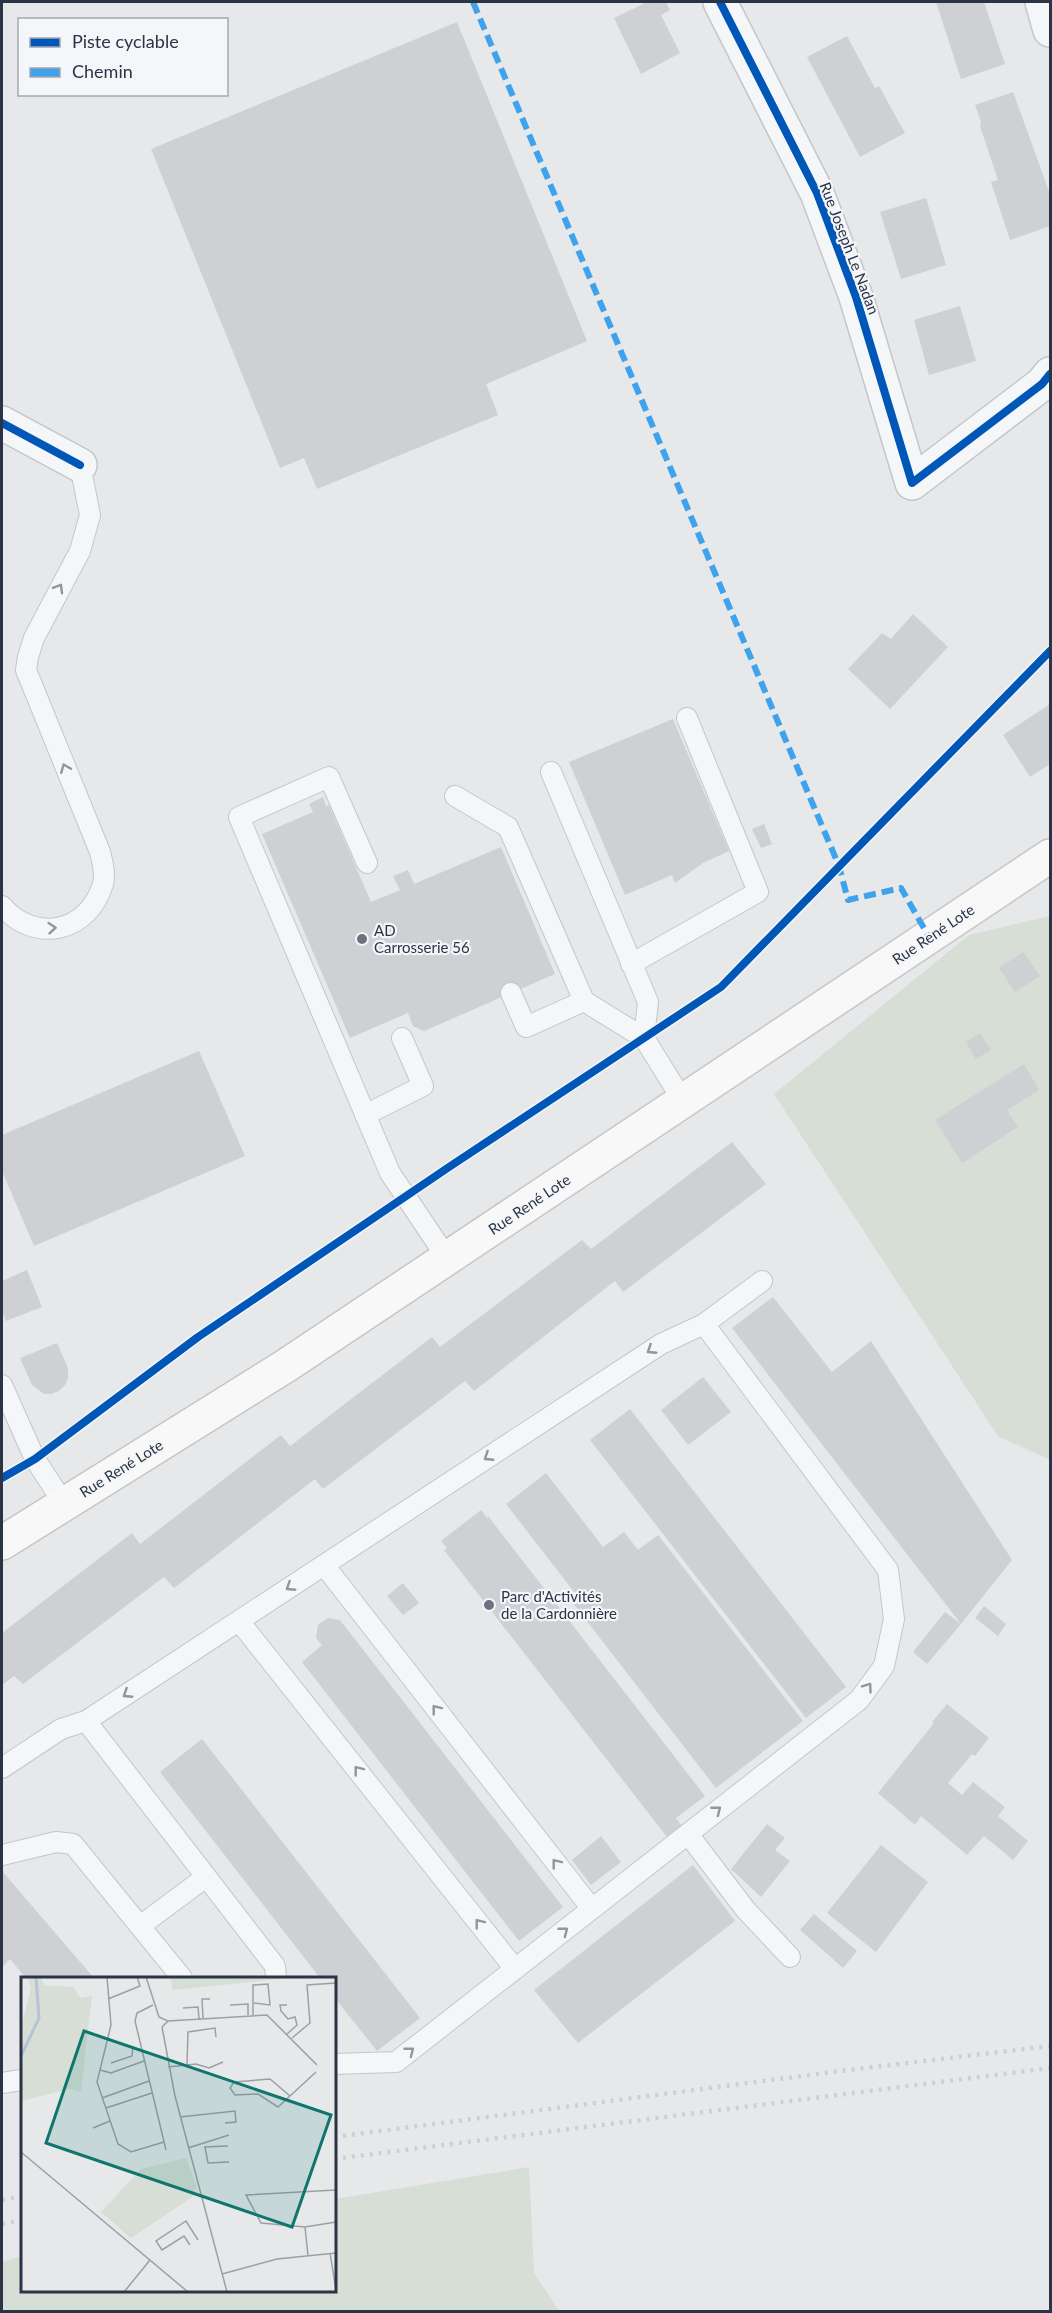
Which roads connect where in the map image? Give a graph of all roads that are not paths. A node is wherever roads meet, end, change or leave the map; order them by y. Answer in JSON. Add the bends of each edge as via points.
{"nodes":[{"id":1,"x":720,"y":2,"type":"edge"},
{"id":2,"x":1042,"y":2,"type":"edge"},
{"id":3,"x":1050,"y":30,"type":"edge"},
{"id":4,"x":1050,"y":374,"type":"edge"},
{"id":5,"x":2,"y":423,"type":"edge"},
{"id":6,"x":80,"y":465,"type":"joint"},
{"id":7,"x":687,"y":718,"type":"dead end"},
{"id":8,"x":551,"y":772,"type":"dead end"},
{"id":9,"x":455,"y":796,"type":"dead end"},
{"id":10,"x":1050,"y":856,"type":"edge"},
{"id":11,"x":367,"y":863,"type":"dead end"},
{"id":12,"x":2,"y":906,"type":"edge"},
{"id":13,"x":632,"y":964,"type":"junction"},
{"id":14,"x":511,"y":993,"type":"dead end"},
{"id":15,"x":584,"y":1001,"type":"junction"},
{"id":16,"x":402,"y":1038,"type":"dead end"},
{"id":17,"x":644,"y":1038,"type":"junction"},
{"id":18,"x":683,"y":1101,"type":"junction"},
{"id":19,"x":365,"y":1115,"type":"junction"},
{"id":20,"x":447,"y":1258,"type":"junction"},
{"id":21,"x":762,"y":1281,"type":"dead end"},
{"id":22,"x":704,"y":1324,"type":"junction"},
{"id":23,"x":2,"y":1385,"type":"edge"},
{"id":24,"x":64,"y":1504,"type":"junction"},
{"id":25,"x":2,"y":1543,"type":"edge"},
{"id":26,"x":324,"y":1565,"type":"junction"},
{"id":27,"x":239,"y":1621,"type":"junction"},
{"id":28,"x":86,"y":1721,"type":"junction"},
{"id":29,"x":2,"y":1768,"type":"edge"},
{"id":30,"x":688,"y":1834,"type":"junction"},
{"id":31,"x":2,"y":1855,"type":"edge"},
{"id":32,"x":206,"y":1876,"type":"junction"},
{"id":33,"x":592,"y":1909,"type":"junction"},
{"id":34,"x":140,"y":1926,"type":"junction"},
{"id":35,"x":790,"y":1957,"type":"dead end"},
{"id":36,"x":515,"y":1969,"type":"junction"},
{"id":37,"x":181,"y":1977,"type":"edge"},
{"id":38,"x":276,"y":1977,"type":"edge"},
{"id":39,"x":336,"y":2064,"type":"edge"},
{"id":40,"x":21,"y":2080,"type":"edge"},
{"id":41,"x":2,"y":2083,"type":"edge"}],
"edges":[{"from":1,"to":4,"type":"street","name":"Rue Joseph Le Nadan","via":[[817,193],[856,297],[912,483]]},
{"from":2,"to":3,"type":"street"},
{"from":5,"to":6,"type":"street"},
{"from":12,"to":6,"type":"lane","one_way":true,"via":[[18,921],[36,929],[62,928],[85,914],[104,882],[100,852],[26,670],[34,638],[80,551],[90,515]]},
{"from":7,"to":13,"type":"lane","via":[[758,892]]},
{"from":8,"to":13,"type":"lane"},
{"from":9,"to":15,"type":"lane","via":[[508,827]]},
{"from":10,"to":18,"type":"main road","name":"Rue René Lote"},
{"from":11,"to":19,"type":"lane","via":[[329,777],[239,817]]},
{"from":13,"to":17,"type":"lane","via":[[648,1002]]},
{"from":14,"to":15,"type":"lane","via":[[526,1027]]},
{"from":15,"to":17,"type":"lane"},
{"from":16,"to":19,"type":"lane","via":[[423,1086]]},
{"from":17,"to":18,"type":"lane"},
{"from":18,"to":20,"type":"main road","name":"Rue René Lote"},
{"from":19,"to":20,"type":"lane","via":[[390,1173]]},
{"from":20,"to":24,"type":"main road","name":"Rue René Lote","via":[[287,1365]]},
{"from":21,"to":22,"type":"lane"},
{"from":22,"to":26,"type":"lane","one_way":true,"via":[[661,1344]]},
{"from":30,"to":22,"type":"lane","one_way":true,"via":[[859,1700],[884,1666],[894,1619],[888,1570]]},
{"from":23,"to":24,"type":"lane","via":[[35,1459]]},
{"from":24,"to":25,"type":"main road","name":"Rue René Lote"},
{"from":26,"to":27,"type":"lane","one_way":true},
{"from":33,"to":26,"type":"lane","one_way":true},
{"from":27,"to":28,"type":"lane","one_way":true},
{"from":36,"to":27,"type":"lane","one_way":true},
{"from":28,"to":29,"type":"lane","via":[[61,1728]]},
{"from":28,"to":32,"type":"lane"},
{"from":30,"to":33,"type":"lane"},
{"from":30,"to":35,"type":"lane","via":[[745,1909]]},
{"from":31,"to":34,"type":"lane","via":[[56,1842],[73,1844]]},
{"from":32,"to":34,"type":"lane"},
{"from":32,"to":38,"type":"lane","via":[[275,1966]]},
{"from":36,"to":33,"type":"lane","one_way":true},
{"from":34,"to":37,"type":"lane"},
{"from":39,"to":36,"type":"lane","one_way":true,"via":[[396,2062]]},
{"from":40,"to":41,"type":"lane"}]}
